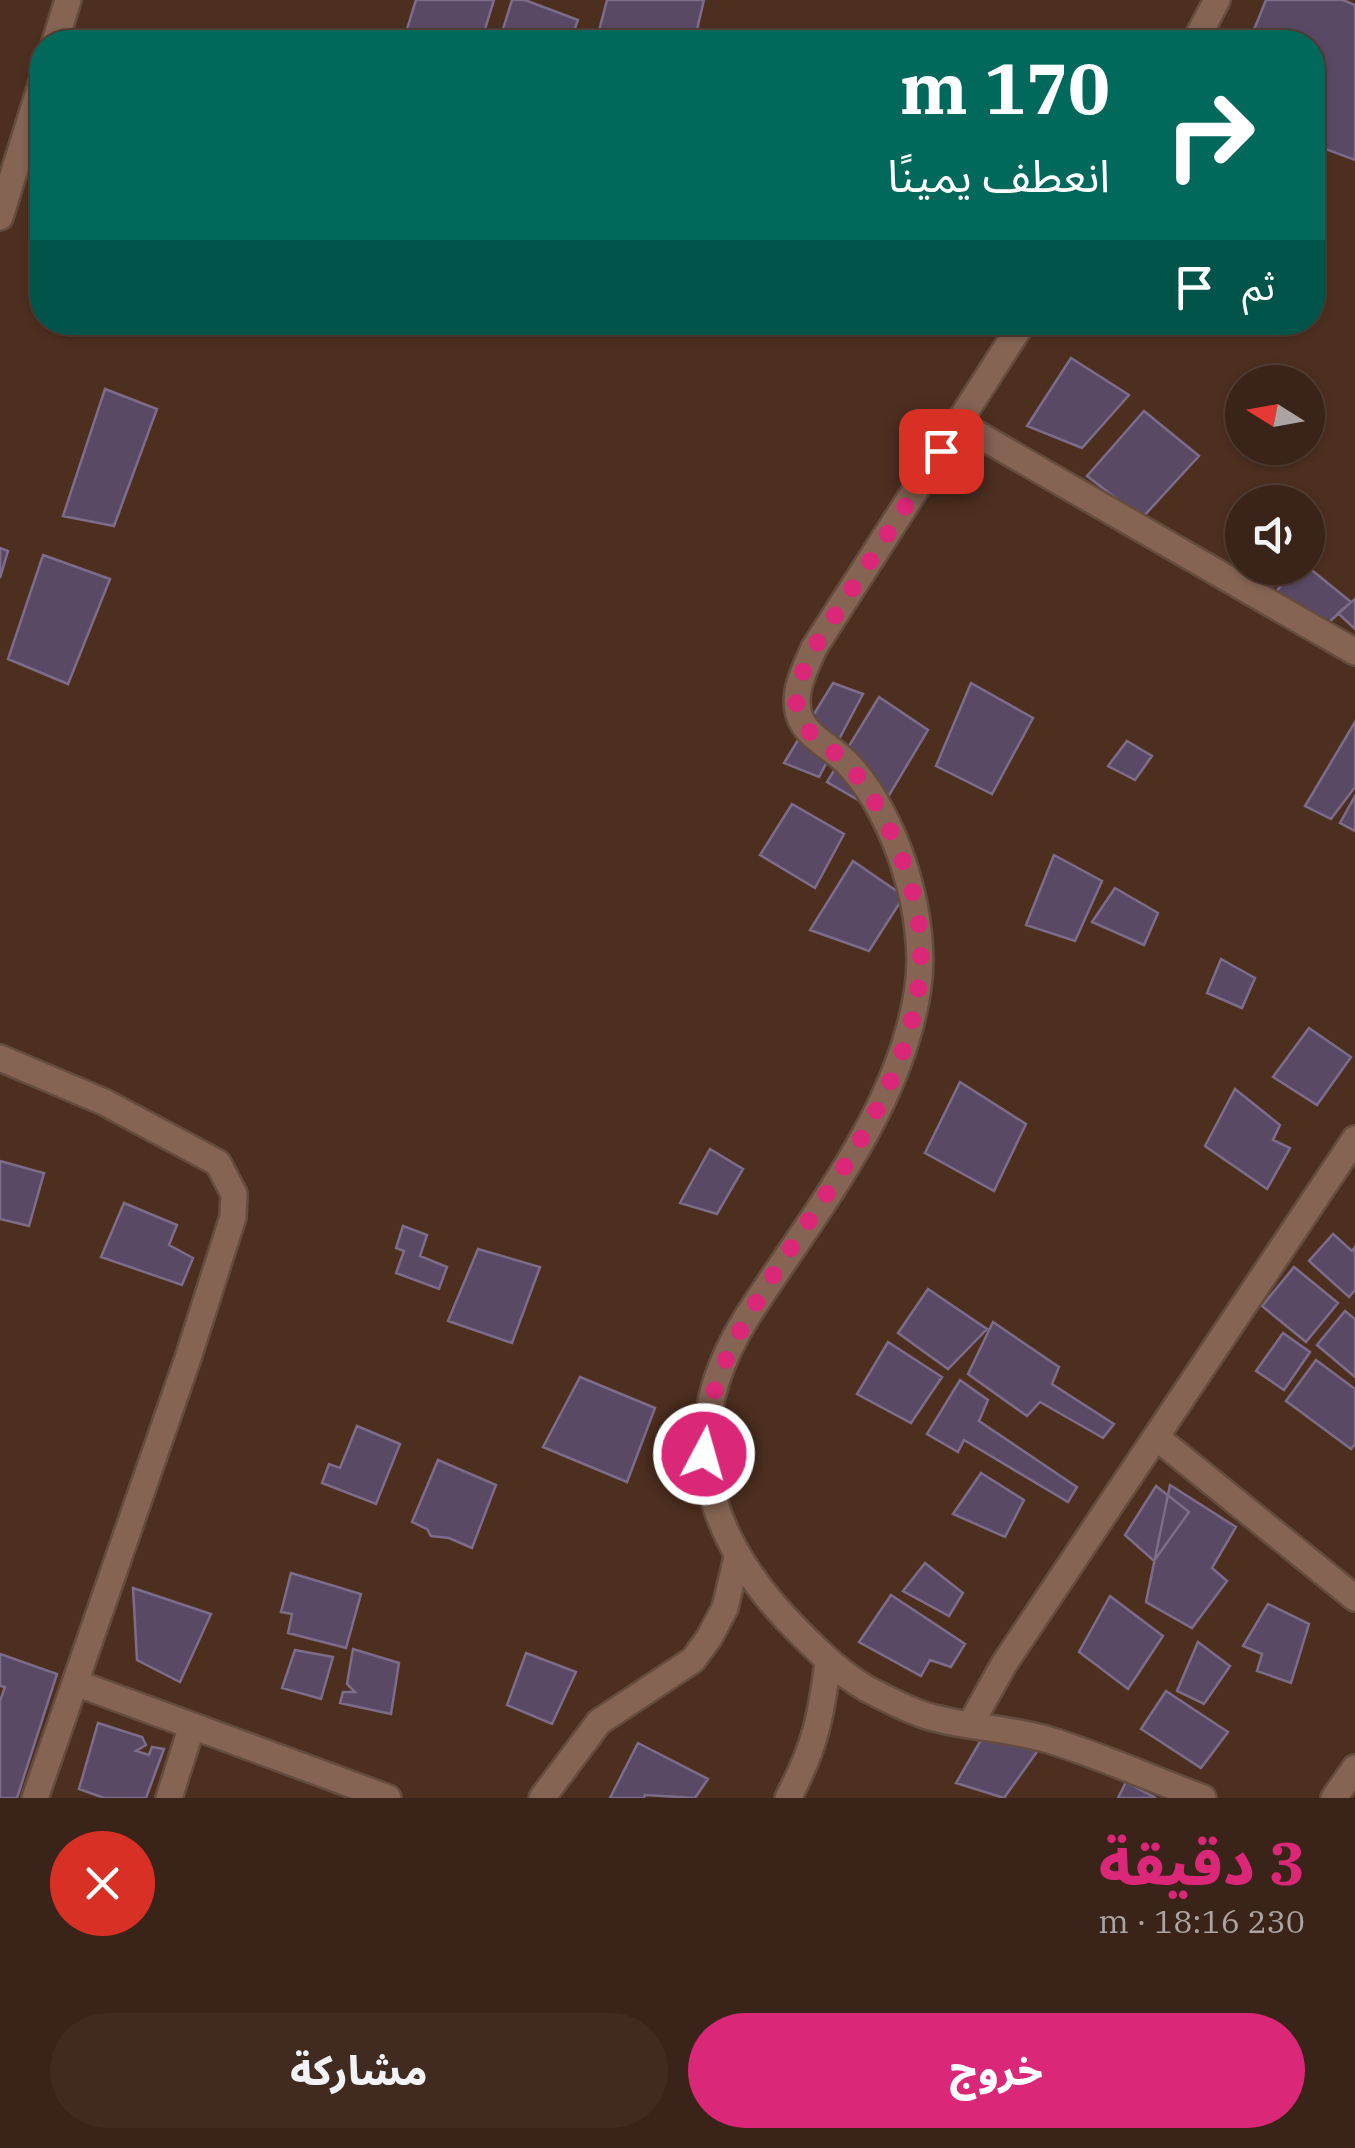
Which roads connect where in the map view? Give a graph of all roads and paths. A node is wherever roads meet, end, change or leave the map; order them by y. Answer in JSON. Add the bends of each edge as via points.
{"nodes":[{"id":1,"x":68,"y":0,"type":"edge"},
{"id":2,"x":1218,"y":0,"type":"edge"},
{"id":3,"x":59,"y":30,"type":"edge"},
{"id":4,"x":1202,"y":30,"type":"edge"},
{"id":5,"x":30,"y":120,"type":"edge"},
{"id":6,"x":0,"y":216,"type":"edge"},
{"id":7,"x":1015,"y":335,"type":"edge"},
{"id":8,"x":958,"y":424,"type":"junction"},
{"id":9,"x":1355,"y":652,"type":"edge"},
{"id":10,"x":0,"y":1058,"type":"edge"},
{"id":11,"x":1355,"y":1139,"type":"edge"},
{"id":12,"x":1156,"y":1437,"type":"junction"},
{"id":13,"x":737,"y":1557,"type":"junction"},
{"id":14,"x":1355,"y":1598,"type":"edge"},
{"id":15,"x":828,"y":1661,"type":"junction"},
{"id":16,"x":76,"y":1683,"type":"junction"},
{"id":17,"x":970,"y":1724,"type":"junction"},
{"id":18,"x":192,"y":1726,"type":"junction"},
{"id":19,"x":1355,"y":1768,"type":"edge"},
{"id":20,"x":35,"y":1798,"type":"edge"},
{"id":21,"x":170,"y":1798,"type":"edge"},
{"id":22,"x":388,"y":1798,"type":"edge"},
{"id":23,"x":542,"y":1798,"type":"edge"},
{"id":24,"x":788,"y":1798,"type":"edge"},
{"id":25,"x":1202,"y":1798,"type":"edge"},
{"id":26,"x":1334,"y":1798,"type":"edge"}],
"edges":[{"from":1,"to":3,"type":"street"},
{"from":2,"to":4,"type":"street"},
{"from":5,"to":6,"type":"street"},
{"from":7,"to":8,"type":"street"},
{"from":8,"to":9,"type":"street"},
{"from":8,"to":13,"type":"street","via":[[814,648],[800,681],[796,704],[806,729],[847,762],[885,824],[911,885],[921,953],[905,1048],[882,1100],[732,1341],[706,1414],[704,1454],[715,1505]]},
{"from":10,"to":16,"type":"street","via":[[104,1102],[218,1163],[234,1194],[222,1254]]},
{"from":11,"to":12,"type":"street"},
{"from":12,"to":14,"type":"street"},
{"from":12,"to":17,"type":"street"},
{"from":13,"to":15,"type":"street"},
{"from":13,"to":23,"type":"street","via":[[724,1608],[693,1660],[599,1722]]},
{"from":15,"to":17,"type":"street","via":[[873,1692],[926,1716]]},
{"from":15,"to":24,"type":"street","via":[[811,1754]]},
{"from":16,"to":18,"type":"street"},
{"from":16,"to":20,"type":"street"},
{"from":17,"to":25,"type":"street","via":[[1046,1739]]},
{"from":18,"to":21,"type":"street"},
{"from":18,"to":22,"type":"street"},
{"from":19,"to":26,"type":"street"}]}
